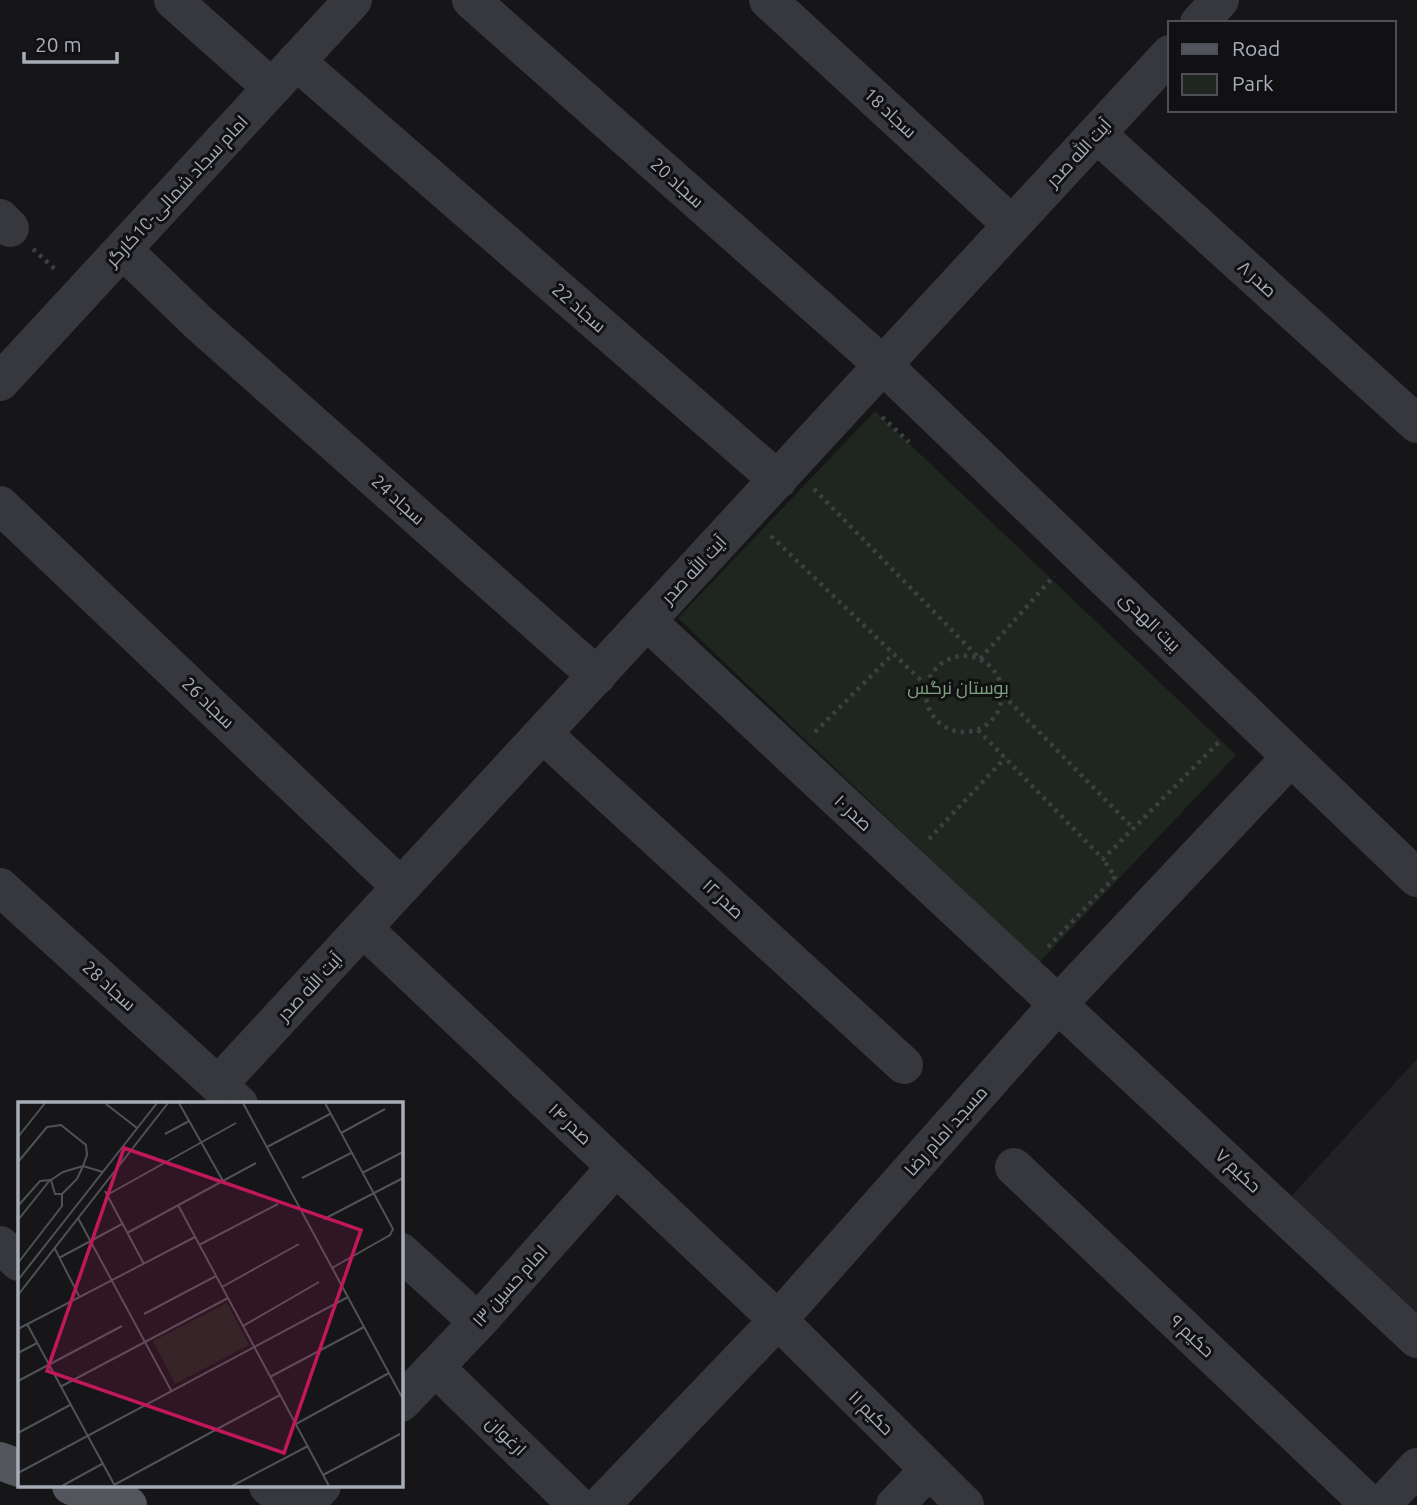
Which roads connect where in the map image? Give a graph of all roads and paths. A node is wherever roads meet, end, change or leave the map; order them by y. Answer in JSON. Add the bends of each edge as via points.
{"nodes":[{"id":1,"x":173,"y":0,"type":"edge"},
{"id":2,"x":353,"y":0,"type":"edge"},
{"id":3,"x":471,"y":0,"type":"edge"},
{"id":4,"x":768,"y":0,"type":"edge"},
{"id":5,"x":1220,"y":0,"type":"edge"},
{"id":6,"x":1201,"y":21,"type":"edge"},
{"id":7,"x":1168,"y":56,"type":"edge"},
{"id":8,"x":284,"y":74,"type":"junction"},
{"id":9,"x":1097,"y":134,"type":"junction"},
{"id":10,"x":5,"y":223,"type":"edge"},
{"id":11,"x":1012,"y":225,"type":"junction"},
{"id":12,"x":123,"y":250,"type":"junction"},
{"id":13,"x":82,"y":294,"type":"junction"},
{"id":14,"x":883,"y":365,"type":"junction"},
{"id":15,"x":0,"y":382,"type":"edge"},
{"id":16,"x":878,"y":414,"type":"dead end"},
{"id":17,"x":1417,"y":424,"type":"edge"},
{"id":18,"x":917,"y":450,"type":"dead end"},
{"id":19,"x":820,"y":478,"type":"dead end"},
{"id":20,"x":798,"y":488,"type":"junction"},
{"id":21,"x":7,"y":512,"type":"edge"},
{"id":22,"x":777,"y":524,"type":"dead end"},
{"id":23,"x":1060,"y":570,"type":"junction"},
{"id":24,"x":647,"y":621,"type":"junction"},
{"id":25,"x":893,"y":654,"type":"junction"},
{"id":26,"x":980,"y":659,"type":"junction"},
{"id":27,"x":597,"y":676,"type":"junction"},
{"id":28,"x":927,"y":686,"type":"junction"},
{"id":29,"x":1002,"y":695,"type":"junction"},
{"id":30,"x":803,"y":724,"type":"dead end"},
{"id":31,"x":978,"y":730,"type":"junction"},
{"id":32,"x":1213,"y":732,"type":"dead end"},
{"id":33,"x":543,"y":734,"type":"junction"},
{"id":34,"x":813,"y":734,"type":"junction"},
{"id":35,"x":822,"y":743,"type":"dead end"},
{"id":36,"x":1291,"y":757,"type":"junction"},
{"id":37,"x":1005,"y":758,"type":"junction"},
{"id":38,"x":1134,"y":829,"type":"junction"},
{"id":39,"x":917,"y":832,"type":"dead end"},
{"id":40,"x":927,"y":841,"type":"junction"},
{"id":41,"x":937,"y":850,"type":"dead end"},
{"id":42,"x":1103,"y":859,"type":"junction"},
{"id":43,"x":1417,"y":878,"type":"edge"},
{"id":44,"x":0,"y":887,"type":"edge"},
{"id":45,"x":401,"y":887,"type":"junction"},
{"id":46,"x":364,"y":929,"type":"junction"},
{"id":47,"x":1045,"y":951,"type":"dead end"},
{"id":48,"x":1058,"y":1004,"type":"junction"},
{"id":49,"x":904,"y":1065,"type":"dead end"},
{"id":50,"x":229,"y":1095,"type":"edge"},
{"id":51,"x":616,"y":1167,"type":"junction"},
{"id":52,"x":1014,"y":1167,"type":"dead end"},
{"id":53,"x":0,"y":1245,"type":"edge"},
{"id":54,"x":402,"y":1253,"type":"edge"},
{"id":55,"x":18,"y":1261,"type":"edge"},
{"id":56,"x":778,"y":1320,"type":"junction"},
{"id":57,"x":478,"y":1322,"type":"junction"},
{"id":58,"x":1417,"y":1339,"type":"edge"},
{"id":59,"x":435,"y":1367,"type":"junction"},
{"id":60,"x":402,"y":1402,"type":"edge"},
{"id":61,"x":0,"y":1461,"type":"edge"},
{"id":62,"x":1417,"y":1467,"type":"edge"},
{"id":63,"x":18,"y":1468,"type":"edge"},
{"id":64,"x":928,"y":1471,"type":"junction"},
{"id":65,"x":77,"y":1488,"type":"edge"},
{"id":66,"x":270,"y":1488,"type":"edge"},
{"id":67,"x":320,"y":1488,"type":"edge"},
{"id":68,"x":128,"y":1505,"type":"edge"},
{"id":69,"x":290,"y":1505,"type":"edge"},
{"id":70,"x":304,"y":1505,"type":"edge"},
{"id":71,"x":577,"y":1505,"type":"edge"},
{"id":72,"x":601,"y":1505,"type":"edge"},
{"id":73,"x":895,"y":1505,"type":"edge"},
{"id":74,"x":965,"y":1505,"type":"edge"},
{"id":75,"x":1370,"y":1505,"type":"edge"},
{"id":76,"x":1382,"y":1505,"type":"edge"}],
"edges":[{"from":1,"to":8,"type":"street","name":"سجاد 22"},
{"from":2,"to":8,"type":"street","name":"امام سجاد شمالی-10کارگر"},
{"from":3,"to":14,"type":"street","name":"سجاد 20"},
{"from":4,"to":11,"type":"street","name":"سجاد 18"},
{"from":5,"to":6,"type":"street"},
{"from":7,"to":9,"type":"street","name":"آیت الله صدر"},
{"from":8,"to":12,"type":"street","name":"امام سجاد شمالی-10کارگر"},
{"from":8,"to":20,"type":"street","name":"سجاد 22","via":[[381,136]]},
{"from":9,"to":11,"type":"street","name":"آیت الله صدر"},
{"from":9,"to":17,"type":"street","name":"صدر ۸"},
{"from":10,"to":13,"type":"path"},
{"from":11,"to":14,"type":"street","name":"آیت الله صدر"},
{"from":12,"to":13,"type":"street","name":"امام سجاد شمالی-10کارگر"},
{"from":12,"to":27,"type":"street","name":"سجاد 24","via":[[200,324]]},
{"from":13,"to":15,"type":"street","name":"امام سجاد شمالی-10کارگر"},
{"from":14,"to":20,"type":"street","name":"آیت الله صدر"},
{"from":14,"to":23,"type":"street","name":"بیت الهدی"},
{"from":16,"to":18,"type":"path"},
{"from":19,"to":20,"type":"path"},
{"from":20,"to":24,"type":"street","name":"آیت الله صدر"},
{"from":20,"to":26,"type":"path"},
{"from":21,"to":45,"type":"street","name":"سجاد 26"},
{"from":22,"to":25,"type":"path","via":[[768,534]]},
{"from":23,"to":26,"type":"path"},
{"from":23,"to":36,"type":"street","name":"بیت الهدی"},
{"from":24,"to":27,"type":"street","name":"آیت الله صدر"},
{"from":24,"to":48,"type":"street","name":"صدر ۱۰"},
{"from":25,"to":28,"type":"path"},
{"from":25,"to":34,"type":"path"},
{"from":26,"to":28,"type":"path","via":[[950,658],[937,666]]},
{"from":26,"to":29,"type":"path","via":[[1000,680]]},
{"from":27,"to":33,"type":"street","name":"آیت الله صدر"},
{"from":28,"to":31,"type":"path","via":[[928,708],[936,721],[956,731]]},
{"from":29,"to":31,"type":"path","via":[[991,722]]},
{"from":29,"to":38,"type":"path"},
{"from":30,"to":34,"type":"path"},
{"from":31,"to":37,"type":"path"},
{"from":32,"to":38,"type":"path","via":[[1223,742]]},
{"from":33,"to":45,"type":"street","name":"آیت الله صدر"},
{"from":33,"to":49,"type":"street","name":"صدر ۱۲"},
{"from":34,"to":35,"type":"path"},
{"from":36,"to":43,"type":"street","name":"بیت الهدی"},
{"from":36,"to":48,"type":"street","name":"مسجد امام رضا"},
{"from":37,"to":40,"type":"path"},
{"from":37,"to":42,"type":"path"},
{"from":38,"to":42,"type":"path"},
{"from":39,"to":40,"type":"path"},
{"from":40,"to":41,"type":"path"},
{"from":42,"to":47,"type":"path","via":[[1115,877]]},
{"from":44,"to":50,"type":"street","name":"سجاد 28"},
{"from":45,"to":46,"type":"street","name":"آیت الله صدر"},
{"from":46,"to":50,"type":"street","name":"آیت الله صدر"},
{"from":46,"to":51,"type":"street","name":"صدر ۱۴"},
{"from":48,"to":56,"type":"street","name":"مسجد امام رضا"},
{"from":48,"to":58,"type":"street","name":"حکیم ۷"},
{"from":51,"to":56,"type":"street","name":"صدر ۱۴"},
{"from":51,"to":57,"type":"street","name":"امام حسین ۱۳"},
{"from":52,"to":75,"type":"street","name":"حکیم ۹"},
{"from":53,"to":55,"type":"street"},
{"from":54,"to":57,"type":"street"},
{"from":56,"to":64,"type":"street","name":"حکیم ۱۱"},
{"from":56,"to":72,"type":"street","name":"مسجد امام رضا"},
{"from":57,"to":59,"type":"street","name":"امام حسین ۱۳"},
{"from":59,"to":60,"type":"street","name":"امام حسین ۱۳"},
{"from":59,"to":71,"type":"street","name":"ارغوان"},
{"from":61,"to":63,"type":"main road"},
{"from":62,"to":76,"type":"street"},
{"from":64,"to":73,"type":"street"},
{"from":64,"to":74,"type":"street","name":"حکیم ۱۱"},
{"from":65,"to":68,"type":"main road"},
{"from":66,"to":69,"type":"street"},
{"from":67,"to":70,"type":"street"}]}
